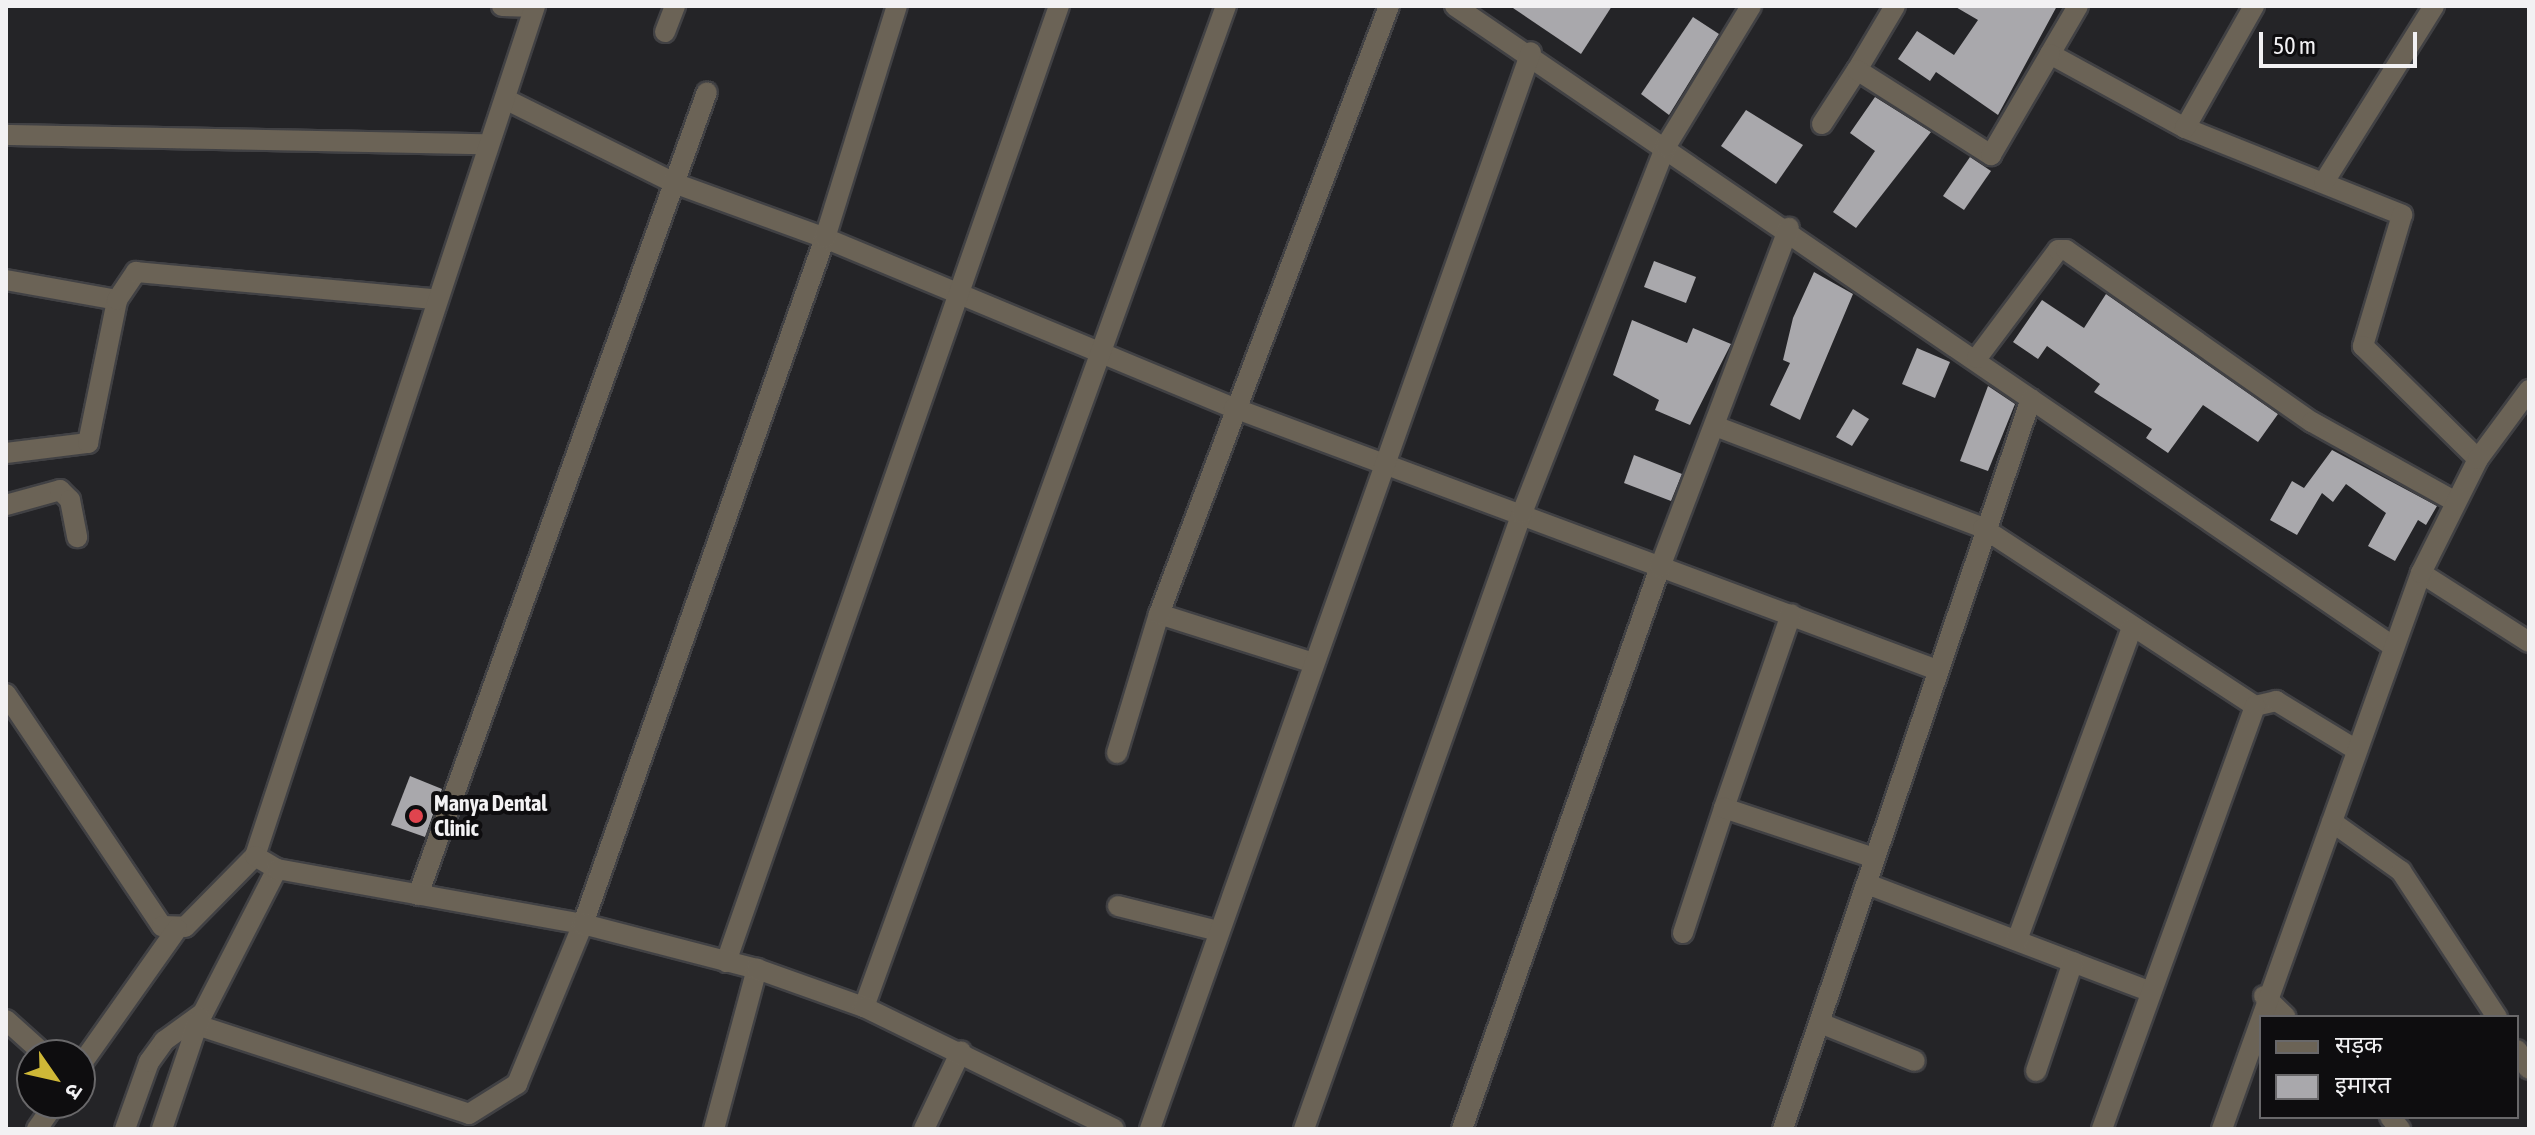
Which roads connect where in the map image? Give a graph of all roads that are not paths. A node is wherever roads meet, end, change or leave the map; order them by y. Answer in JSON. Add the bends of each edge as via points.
{"nodes":[{"id":1,"x":502,"y":6,"type":"edge"},
{"id":2,"x":675,"y":6,"type":"edge"},
{"id":3,"x":897,"y":6,"type":"edge"},
{"id":4,"x":1059,"y":6,"type":"edge"},
{"id":5,"x":1226,"y":6,"type":"edge"},
{"id":6,"x":1389,"y":6,"type":"edge"},
{"id":7,"x":1751,"y":6,"type":"edge"},
{"id":8,"x":1895,"y":6,"type":"edge"},
{"id":9,"x":2078,"y":6,"type":"edge"},
{"id":10,"x":2254,"y":6,"type":"edge"},
{"id":11,"x":2434,"y":6,"type":"edge"},
{"id":12,"x":535,"y":7,"type":"edge"},
{"id":13,"x":1463,"y":8,"type":"edge"},
{"id":14,"x":665,"y":32,"type":"dead end"},
{"id":15,"x":1531,"y":52,"type":"junction"},
{"id":16,"x":2050,"y":54,"type":"junction"},
{"id":17,"x":1857,"y":70,"type":"junction"},
{"id":18,"x":707,"y":92,"type":"dead end"},
{"id":19,"x":505,"y":99,"type":"junction"},
{"id":20,"x":1822,"y":124,"type":"dead end"},
{"id":21,"x":2185,"y":128,"type":"junction"},
{"id":22,"x":6,"y":135,"type":"edge"},
{"id":23,"x":486,"y":144,"type":"junction"},
{"id":24,"x":1666,"y":146,"type":"junction"},
{"id":25,"x":2324,"y":182,"type":"junction"},
{"id":26,"x":674,"y":183,"type":"junction"},
{"id":27,"x":1789,"y":228,"type":"junction"},
{"id":28,"x":825,"y":238,"type":"junction"},
{"id":29,"x":6,"y":280,"type":"edge"},
{"id":30,"x":958,"y":291,"type":"junction"},
{"id":31,"x":435,"y":299,"type":"junction"},
{"id":32,"x":117,"y":300,"type":"junction"},
{"id":33,"x":1098,"y":349,"type":"junction"},
{"id":34,"x":1977,"y":358,"type":"junction"},
{"id":35,"x":2529,"y":390,"type":"edge"},
{"id":36,"x":2031,"y":399,"type":"junction"},
{"id":37,"x":1234,"y":408,"type":"junction"},
{"id":38,"x":1715,"y":426,"type":"junction"},
{"id":39,"x":6,"y":453,"type":"edge"},
{"id":40,"x":1383,"y":459,"type":"junction"},
{"id":41,"x":2478,"y":459,"type":"junction"},
{"id":42,"x":2454,"y":501,"type":"junction"},
{"id":43,"x":6,"y":505,"type":"edge"},
{"id":44,"x":1522,"y":513,"type":"junction"},
{"id":45,"x":1983,"y":528,"type":"junction"},
{"id":46,"x":77,"y":537,"type":"dead end"},
{"id":47,"x":1660,"y":567,"type":"junction"},
{"id":48,"x":2421,"y":573,"type":"junction"},
{"id":49,"x":1159,"y":614,"type":"junction"},
{"id":50,"x":1791,"y":614,"type":"junction"},
{"id":51,"x":2132,"y":628,"type":"junction"},
{"id":52,"x":2529,"y":642,"type":"edge"},
{"id":53,"x":2391,"y":645,"type":"junction"},
{"id":54,"x":1310,"y":662,"type":"junction"},
{"id":55,"x":1937,"y":670,"type":"junction"},
{"id":56,"x":6,"y":694,"type":"edge"},
{"id":57,"x":2255,"y":706,"type":"junction"},
{"id":58,"x":2355,"y":749,"type":"junction"},
{"id":59,"x":1117,"y":753,"type":"dead end"},
{"id":60,"x":1724,"y":808,"type":"junction"},
{"id":61,"x":2332,"y":822,"type":"junction"},
{"id":62,"x":255,"y":856,"type":"junction"},
{"id":63,"x":1874,"y":858,"type":"junction"},
{"id":64,"x":277,"y":869,"type":"junction"},
{"id":65,"x":1867,"y":884,"type":"junction"},
{"id":66,"x":418,"y":895,"type":"junction"},
{"id":67,"x":1118,"y":906,"type":"dead end"},
{"id":68,"x":583,"y":924,"type":"junction"},
{"id":69,"x":177,"y":929,"type":"junction"},
{"id":70,"x":1218,"y":931,"type":"junction"},
{"id":71,"x":1683,"y":933,"type":"dead end"},
{"id":72,"x":2017,"y":940,"type":"junction"},
{"id":73,"x":726,"y":962,"type":"junction"},
{"id":74,"x":2073,"y":962,"type":"junction"},
{"id":75,"x":757,"y":969,"type":"junction"},
{"id":76,"x":2151,"y":992,"type":"junction"},
{"id":77,"x":2264,"y":996,"type":"junction"},
{"id":78,"x":864,"y":1007,"type":"junction"},
{"id":79,"x":2284,"y":1015,"type":"edge"},
{"id":80,"x":2496,"y":1015,"type":"edge"},
{"id":81,"x":6,"y":1020,"type":"edge"},
{"id":82,"x":199,"y":1021,"type":"junction"},
{"id":83,"x":1820,"y":1023,"type":"junction"},
{"id":84,"x":27,"y":1039,"type":"edge"},
{"id":85,"x":96,"y":1043,"type":"edge"},
{"id":86,"x":961,"y":1051,"type":"junction"},
{"id":87,"x":1915,"y":1061,"type":"dead end"},
{"id":88,"x":2036,"y":1071,"type":"dead end"},
{"id":89,"x":125,"y":1129,"type":"edge"},
{"id":90,"x":162,"y":1129,"type":"edge"},
{"id":91,"x":714,"y":1129,"type":"edge"},
{"id":92,"x":924,"y":1129,"type":"edge"},
{"id":93,"x":1114,"y":1129,"type":"edge"},
{"id":94,"x":1150,"y":1129,"type":"edge"},
{"id":95,"x":1304,"y":1129,"type":"edge"},
{"id":96,"x":1462,"y":1129,"type":"edge"},
{"id":97,"x":1783,"y":1129,"type":"edge"},
{"id":98,"x":2102,"y":1129,"type":"edge"},
{"id":99,"x":2222,"y":1129,"type":"edge"}],
"edges":[{"from":1,"to":12,"type":"street"},
{"from":2,"to":14,"type":"street"},
{"from":3,"to":28,"type":"street"},
{"from":4,"to":30,"type":"street"},
{"from":5,"to":33,"type":"street"},
{"from":6,"to":37,"type":"street"},
{"from":7,"to":24,"type":"street"},
{"from":8,"to":17,"type":"street"},
{"from":9,"to":16,"type":"street"},
{"from":10,"to":21,"type":"street"},
{"from":11,"to":25,"type":"street"},
{"from":12,"to":19,"type":"street"},
{"from":13,"to":15,"type":"street"},
{"from":15,"to":24,"type":"street"},
{"from":15,"to":40,"type":"street"},
{"from":16,"to":17,"type":"street","via":[[1991,155]]},
{"from":16,"to":21,"type":"street"},
{"from":17,"to":20,"type":"street"},
{"from":18,"to":26,"type":"street"},
{"from":19,"to":23,"type":"street"},
{"from":19,"to":26,"type":"street"},
{"from":21,"to":25,"type":"street"},
{"from":22,"to":23,"type":"street"},
{"from":23,"to":31,"type":"street"},
{"from":24,"to":27,"type":"street"},
{"from":24,"to":44,"type":"street"},
{"from":25,"to":41,"type":"street","via":[[2405,219],[2363,346]]},
{"from":26,"to":28,"type":"street"},
{"from":26,"to":66,"type":"street"},
{"from":27,"to":34,"type":"street"},
{"from":27,"to":38,"type":"street"},
{"from":28,"to":30,"type":"street"},
{"from":28,"to":68,"type":"street"},
{"from":29,"to":32,"type":"street"},
{"from":30,"to":33,"type":"street"},
{"from":30,"to":73,"type":"street"},
{"from":31,"to":32,"type":"street","via":[[144,271],[129,276]]},
{"from":31,"to":62,"type":"street"},
{"from":32,"to":39,"type":"street","via":[[88,443]]},
{"from":33,"to":37,"type":"street"},
{"from":33,"to":78,"type":"street"},
{"from":34,"to":36,"type":"street"},
{"from":34,"to":42,"type":"street","via":[[2058,250],[2066,250],[2312,422]]},
{"from":35,"to":41,"type":"street"},
{"from":36,"to":45,"type":"street"},
{"from":36,"to":53,"type":"street"},
{"from":37,"to":40,"type":"street"},
{"from":37,"to":49,"type":"street"},
{"from":38,"to":45,"type":"street"},
{"from":38,"to":47,"type":"street"},
{"from":40,"to":44,"type":"street"},
{"from":40,"to":54,"type":"street"},
{"from":41,"to":42,"type":"street"},
{"from":42,"to":48,"type":"street"},
{"from":43,"to":46,"type":"street","via":[[60,490],[70,500]]},
{"from":44,"to":47,"type":"street"},
{"from":44,"to":95,"type":"street"},
{"from":45,"to":51,"type":"street"},
{"from":45,"to":55,"type":"street"},
{"from":47,"to":50,"type":"street"},
{"from":47,"to":96,"type":"street"},
{"from":48,"to":52,"type":"street"},
{"from":48,"to":53,"type":"street"},
{"from":49,"to":54,"type":"street"},
{"from":49,"to":59,"type":"street"},
{"from":50,"to":55,"type":"street"},
{"from":50,"to":60,"type":"street"},
{"from":51,"to":57,"type":"street"},
{"from":51,"to":72,"type":"street"},
{"from":53,"to":58,"type":"street"},
{"from":54,"to":70,"type":"street"},
{"from":55,"to":63,"type":"street"},
{"from":56,"to":69,"type":"street","via":[[155,920]]},
{"from":57,"to":58,"type":"street","via":[[2276,701]]},
{"from":57,"to":76,"type":"street"},
{"from":58,"to":61,"type":"street"},
{"from":60,"to":63,"type":"street"},
{"from":60,"to":71,"type":"street"},
{"from":61,"to":77,"type":"street"},
{"from":61,"to":80,"type":"street","via":[[2401,871]]},
{"from":62,"to":64,"type":"street"},
{"from":62,"to":69,"type":"street"},
{"from":63,"to":65,"type":"street"},
{"from":64,"to":66,"type":"street"},
{"from":64,"to":82,"type":"street"},
{"from":65,"to":72,"type":"street"},
{"from":65,"to":83,"type":"street"},
{"from":66,"to":68,"type":"street"},
{"from":67,"to":70,"type":"street"},
{"from":68,"to":73,"type":"street"},
{"from":68,"to":82,"type":"street","via":[[517,1084],[469,1114]]},
{"from":69,"to":85,"type":"street"},
{"from":70,"to":94,"type":"street"},
{"from":72,"to":74,"type":"street"},
{"from":73,"to":75,"type":"street"},
{"from":74,"to":76,"type":"street"},
{"from":74,"to":88,"type":"street"},
{"from":75,"to":78,"type":"street"},
{"from":75,"to":91,"type":"street"},
{"from":76,"to":98,"type":"street"},
{"from":77,"to":79,"type":"street"},
{"from":77,"to":99,"type":"street"},
{"from":78,"to":86,"type":"street"},
{"from":81,"to":84,"type":"street"},
{"from":82,"to":89,"type":"street","via":[[158,1049]]},
{"from":82,"to":90,"type":"street"},
{"from":83,"to":87,"type":"street"},
{"from":83,"to":97,"type":"street"},
{"from":86,"to":92,"type":"street"},
{"from":86,"to":93,"type":"street"}]}
